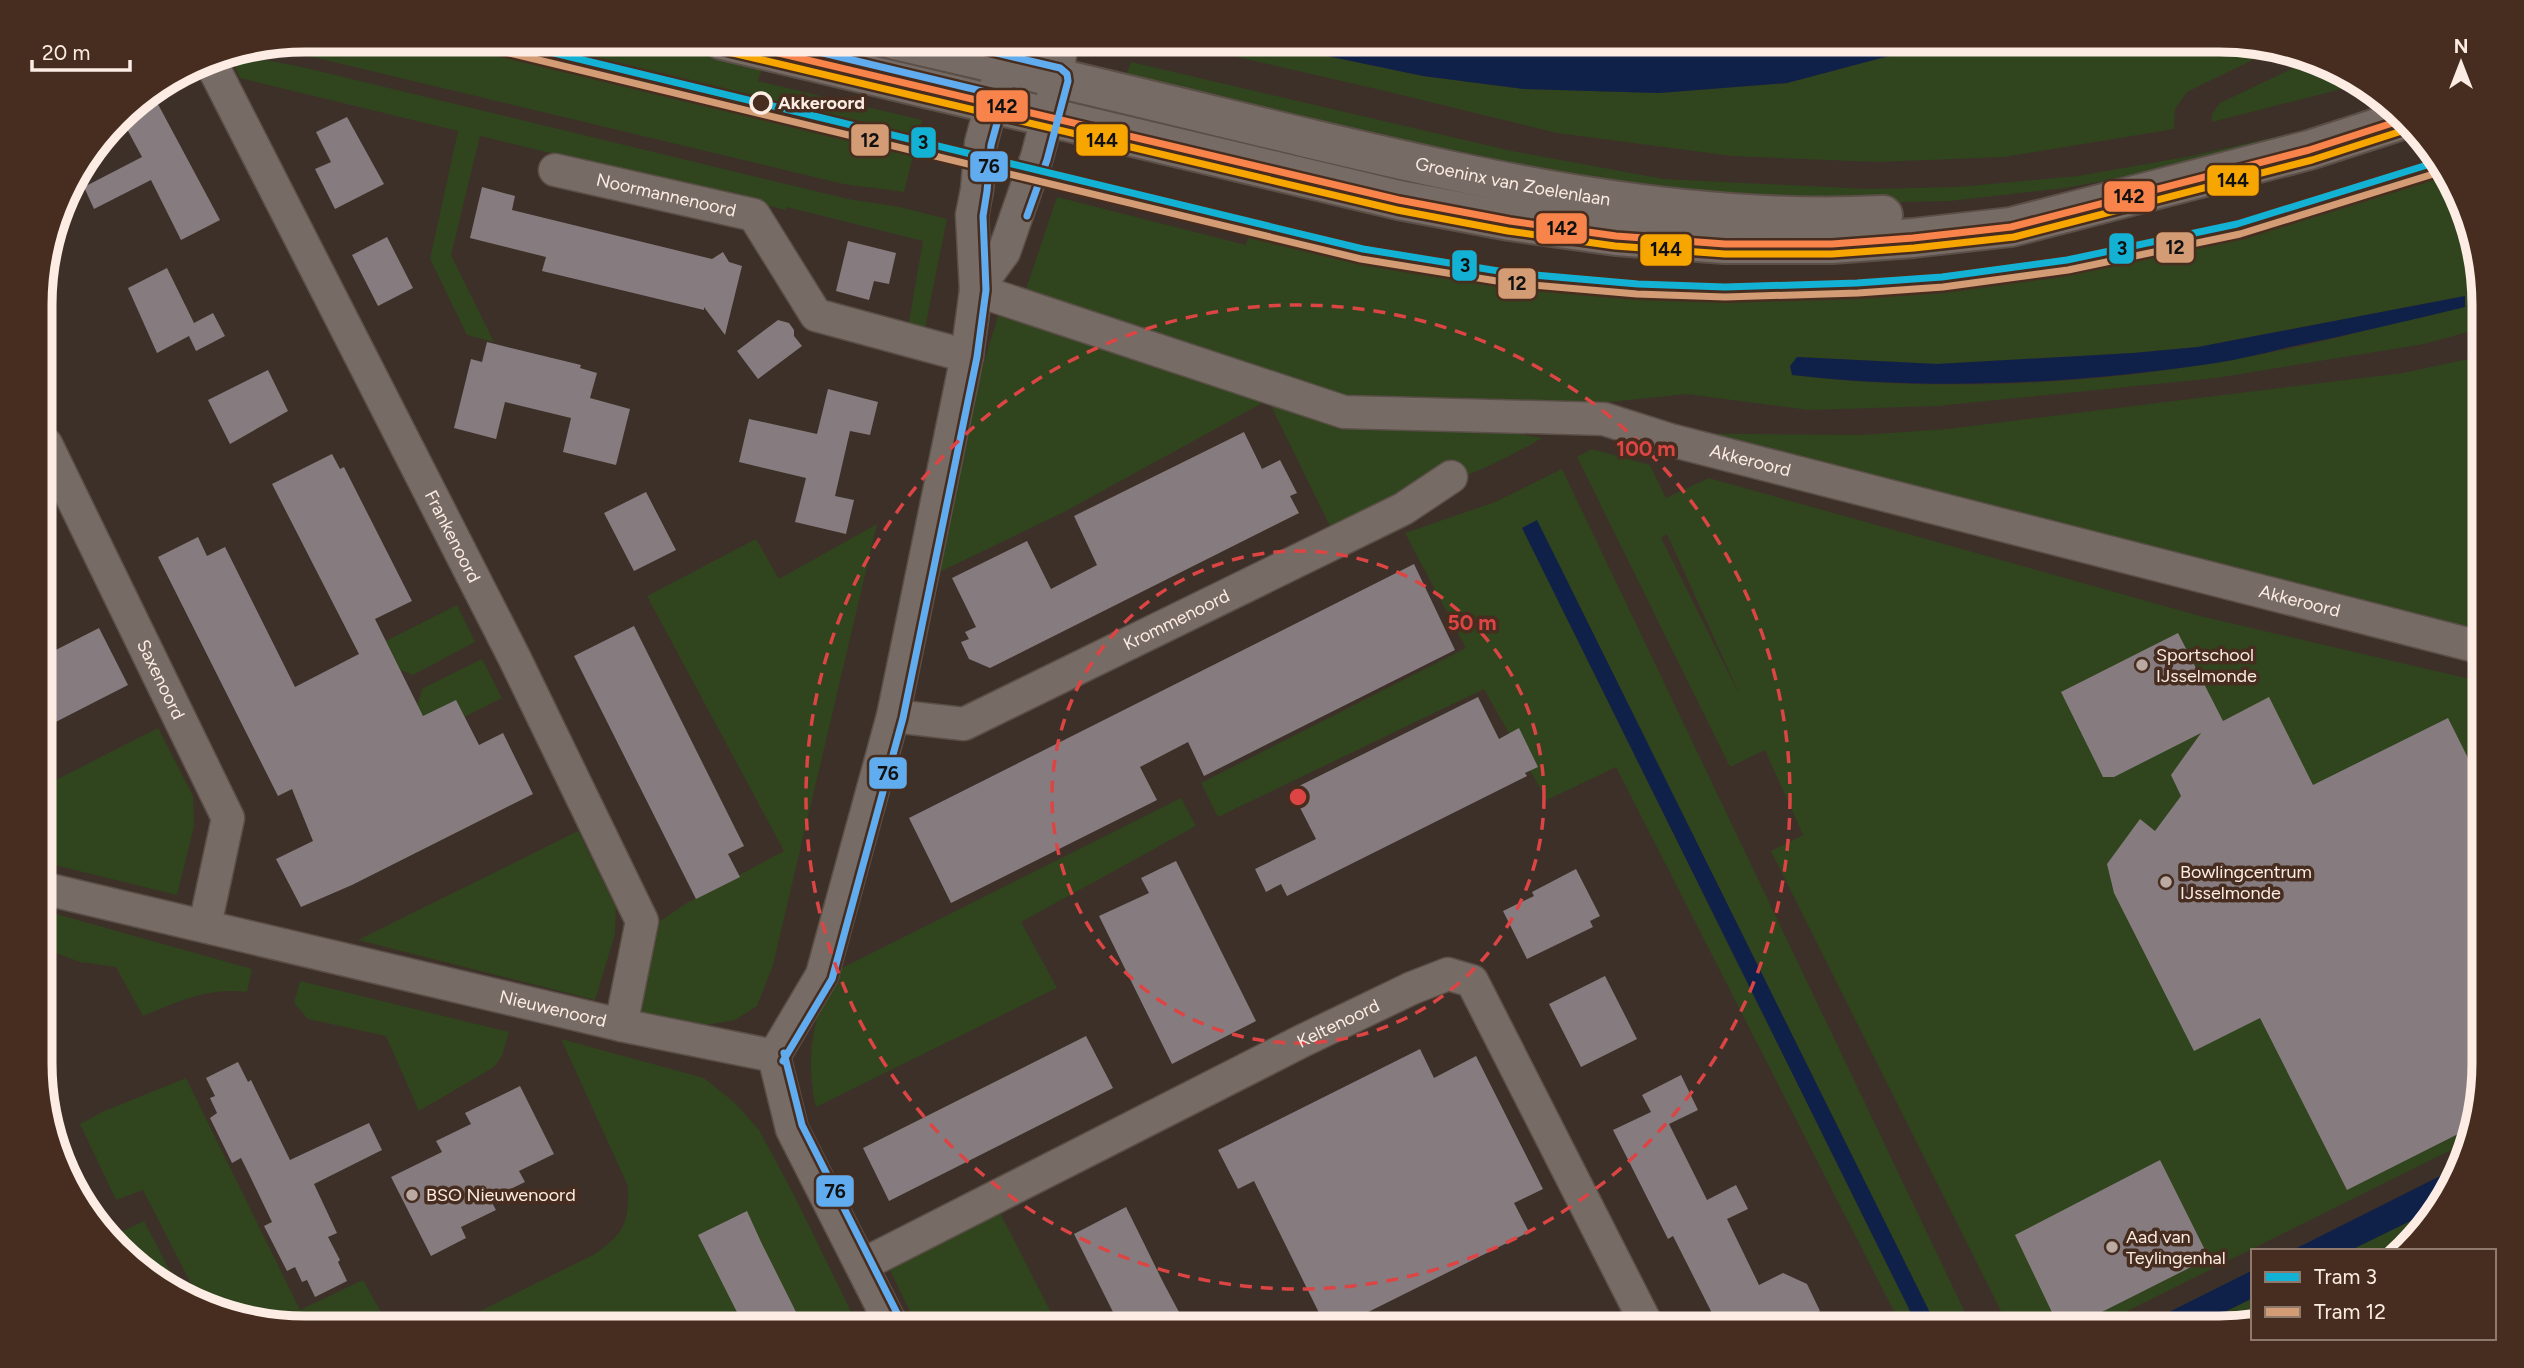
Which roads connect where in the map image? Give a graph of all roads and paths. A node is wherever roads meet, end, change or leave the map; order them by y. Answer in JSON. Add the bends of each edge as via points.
{"nodes":[{"id":1,"x":773,"y":52,"type":"edge"},
{"id":2,"x":1007,"y":52,"type":"edge"},
{"id":3,"x":1061,"y":52,"type":"edge"},
{"id":4,"x":214,"y":70,"type":"edge"},
{"id":5,"x":1058,"y":78,"type":"junction"},
{"id":6,"x":992,"y":104,"type":"junction"},
{"id":7,"x":1049,"y":118,"type":"junction"},
{"id":8,"x":2394,"y":123,"type":"edge"},
{"id":9,"x":555,"y":170,"type":"dead end"},
{"id":10,"x":2143,"y":194,"type":"junction"},
{"id":11,"x":976,"y":290,"type":"junction"},
{"id":12,"x":967,"y":356,"type":"junction"},
{"id":13,"x":52,"y":456,"type":"edge"},
{"id":14,"x":1451,"y":477,"type":"dead end"},
{"id":15,"x":2472,"y":645,"type":"edge"},
{"id":16,"x":893,"y":716,"type":"junction"},
{"id":17,"x":52,"y":890,"type":"edge"},
{"id":18,"x":205,"y":925,"type":"junction"},
{"id":19,"x":621,"y":1025,"type":"junction"},
{"id":20,"x":774,"y":1056,"type":"junction"},
{"id":21,"x":862,"y":1265,"type":"junction"},
{"id":22,"x":887,"y":1316,"type":"edge"},
{"id":23,"x":1642,"y":1316,"type":"edge"}],
"edges":[{"from":1,"to":6,"type":"main road","name":"Groeninx van Zoelenlaan"},
{"from":2,"to":5,"type":"main road","name":"Groeninx van Zoelenlaan"},
{"from":2,"to":6,"type":"street"},
{"from":3,"to":5,"type":"street"},
{"from":4,"to":19,"type":"street","name":"Frankenoord","via":[[514,657],[642,921]]},
{"from":5,"to":7,"type":"street"},
{"from":5,"to":10,"type":"main road","name":"Groeninx van Zoelenlaan","via":[[1431,167],[1545,191],[1658,207],[1734,215],[1839,217]]},
{"from":6,"to":7,"type":"main road","name":"Groeninx van Zoelenlaan"},
{"from":6,"to":11,"type":"street","via":[[981,143],[972,215]]},
{"from":7,"to":10,"type":"main road","name":"Groeninx van Zoelenlaan","via":[[1399,200],[1510,221],[1616,236],[1725,244],[1832,244],[2011,227]]},
{"from":7,"to":11,"type":"street","via":[[1004,251]]},
{"from":8,"to":10,"type":"main road","name":"Groeninx van Zoelenlaan"},
{"from":9,"to":12,"type":"street","name":"Noormannenoord","via":[[754,215],[817,315]]},
{"from":11,"to":12,"type":"street"},
{"from":11,"to":15,"type":"street","name":"Akkeroord","via":[[1344,412],[1604,419],[1670,440]]},
{"from":12,"to":16,"type":"street"},
{"from":13,"to":18,"type":"street","name":"Saxenoord","via":[[228,818]]},
{"from":14,"to":16,"type":"street","name":"Krommenoord","via":[[1403,509],[964,724]]},
{"from":16,"to":20,"type":"street","via":[[822,975]]},
{"from":17,"to":18,"type":"street","name":"Nieuwenoord"},
{"from":18,"to":19,"type":"street","name":"Nieuwenoord"},
{"from":19,"to":20,"type":"street","name":"Nieuwenoord"},
{"from":20,"to":21,"type":"street","via":[[792,1129]]},
{"from":21,"to":22,"type":"street"},
{"from":21,"to":23,"type":"street","name":"Keltenoord","via":[[1302,1041],[1448,974],[1472,981]]}]}
